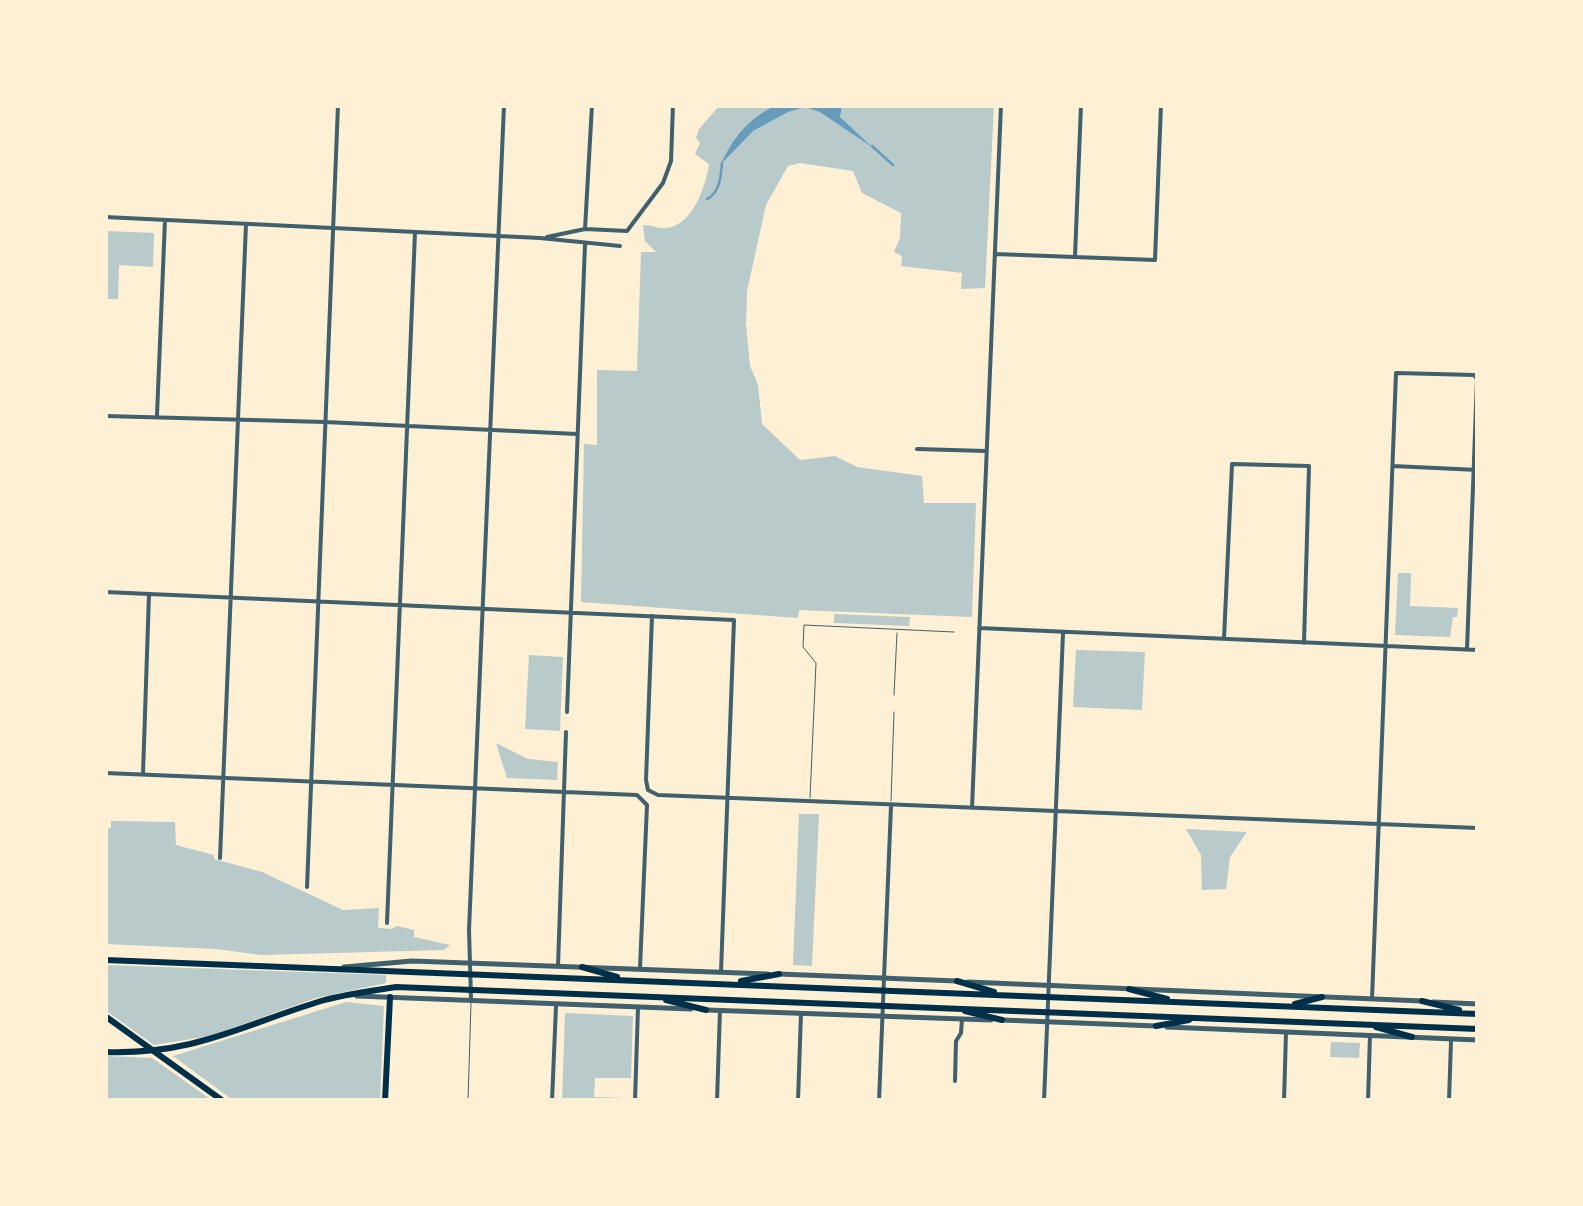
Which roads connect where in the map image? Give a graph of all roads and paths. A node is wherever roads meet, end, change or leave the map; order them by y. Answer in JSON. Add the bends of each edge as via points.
{"nodes":[{"id":1,"x":338,"y":105,"type":"edge"},
{"id":2,"x":504,"y":105,"type":"edge"},
{"id":3,"x":592,"y":105,"type":"edge"},
{"id":4,"x":674,"y":105,"type":"edge"},
{"id":5,"x":1001,"y":105,"type":"edge"},
{"id":6,"x":1082,"y":105,"type":"edge"},
{"id":7,"x":1161,"y":105,"type":"edge"},
{"id":8,"x":105,"y":217,"type":"edge"},
{"id":9,"x":165,"y":220,"type":"junction"},
{"id":10,"x":246,"y":224,"type":"junction"},
{"id":11,"x":333,"y":228,"type":"junction"},
{"id":12,"x":586,"y":230,"type":"junction"},
{"id":13,"x":415,"y":232,"type":"junction"},
{"id":14,"x":498,"y":236,"type":"junction"},
{"id":15,"x":540,"y":238,"type":"junction"},
{"id":16,"x":584,"y":244,"type":"junction"},
{"id":17,"x":620,"y":246,"type":"dead end"},
{"id":18,"x":995,"y":254,"type":"junction"},
{"id":19,"x":1075,"y":257,"type":"junction"},
{"id":20,"x":1476,"y":376,"type":"edge"},
{"id":21,"x":105,"y":416,"type":"edge"},
{"id":22,"x":157,"y":417,"type":"junction"},
{"id":23,"x":238,"y":419,"type":"junction"},
{"id":24,"x":325,"y":422,"type":"junction"},
{"id":25,"x":408,"y":426,"type":"junction"},
{"id":26,"x":492,"y":431,"type":"junction"},
{"id":27,"x":577,"y":434,"type":"junction"},
{"id":28,"x":918,"y":449,"type":"dead end"},
{"id":29,"x":986,"y":452,"type":"junction"},
{"id":30,"x":1393,"y":466,"type":"junction"},
{"id":31,"x":1476,"y":470,"type":"edge"},
{"id":32,"x":105,"y":592,"type":"edge"},
{"id":33,"x":150,"y":594,"type":"junction"},
{"id":34,"x":232,"y":597,"type":"junction"},
{"id":35,"x":318,"y":600,"type":"junction"},
{"id":36,"x":400,"y":604,"type":"junction"},
{"id":37,"x":484,"y":609,"type":"junction"},
{"id":38,"x":570,"y":614,"type":"junction"},
{"id":39,"x":652,"y":616,"type":"junction"},
{"id":40,"x":979,"y":628,"type":"junction"},
{"id":41,"x":897,"y":630,"type":"junction"},
{"id":42,"x":954,"y":632,"type":"dead end"},
{"id":43,"x":1063,"y":633,"type":"junction"},
{"id":44,"x":1224,"y":640,"type":"junction"},
{"id":45,"x":1304,"y":643,"type":"junction"},
{"id":46,"x":1385,"y":646,"type":"junction"},
{"id":47,"x":1467,"y":650,"type":"junction"},
{"id":48,"x":1478,"y":650,"type":"edge"},
{"id":49,"x":894,"y":695,"type":"dead end"},
{"id":50,"x":567,"y":712,"type":"dead end"},
{"id":51,"x":894,"y":712,"type":"dead end"},
{"id":52,"x":566,"y":732,"type":"dead end"},
{"id":53,"x":105,"y":773,"type":"edge"},
{"id":54,"x":143,"y":774,"type":"junction"},
{"id":55,"x":224,"y":778,"type":"junction"},
{"id":56,"x":311,"y":781,"type":"junction"},
{"id":57,"x":393,"y":784,"type":"junction"},
{"id":58,"x":477,"y":788,"type":"junction"},
{"id":59,"x":562,"y":791,"type":"junction"},
{"id":60,"x":728,"y":798,"type":"junction"},
{"id":61,"x":810,"y":802,"type":"junction"},
{"id":62,"x":891,"y":805,"type":"junction"},
{"id":63,"x":972,"y":808,"type":"junction"},
{"id":64,"x":1057,"y":812,"type":"junction"},
{"id":65,"x":1379,"y":824,"type":"junction"},
{"id":66,"x":1478,"y":828,"type":"edge"},
{"id":67,"x":220,"y":858,"type":"dead end"},
{"id":68,"x":307,"y":887,"type":"dead end"},
{"id":69,"x":387,"y":923,"type":"dead end"},
{"id":70,"x":105,"y":960,"type":"edge"},
{"id":71,"x":470,"y":962,"type":"junction"},
{"id":72,"x":558,"y":966,"type":"junction"},
{"id":73,"x":582,"y":967,"type":"junction"},
{"id":74,"x":336,"y":968,"type":"junction"},
{"id":75,"x":640,"y":969,"type":"junction"},
{"id":76,"x":721,"y":972,"type":"junction"},
{"id":77,"x":470,"y":974,"type":"junction"},
{"id":78,"x":779,"y":974,"type":"junction"},
{"id":79,"x":884,"y":978,"type":"junction"},
{"id":80,"x":627,"y":980,"type":"junction"},
{"id":81,"x":958,"y":981,"type":"junction"},
{"id":82,"x":726,"y":983,"type":"junction"},
{"id":83,"x":1049,"y":985,"type":"junction"},
{"id":84,"x":471,"y":988,"type":"junction"},
{"id":85,"x":884,"y":988,"type":"junction"},
{"id":86,"x":1128,"y":988,"type":"junction"},
{"id":87,"x":390,"y":992,"type":"junction"},
{"id":88,"x":1005,"y":995,"type":"junction"},
{"id":89,"x":650,"y":996,"type":"junction"},
{"id":90,"x":1048,"y":997,"type":"junction"},
{"id":91,"x":1322,"y":997,"type":"junction"},
{"id":92,"x":1372,"y":999,"type":"junction"},
{"id":93,"x":471,"y":1000,"type":"junction"},
{"id":94,"x":1422,"y":1001,"type":"junction"},
{"id":95,"x":1178,"y":1002,"type":"junction"},
{"id":96,"x":556,"y":1004,"type":"junction"},
{"id":97,"x":1478,"y":1004,"type":"edge"},
{"id":98,"x":883,"y":1006,"type":"junction"},
{"id":99,"x":1287,"y":1006,"type":"junction"},
{"id":100,"x":638,"y":1007,"type":"junction"},
{"id":101,"x":954,"y":1008,"type":"junction"},
{"id":102,"x":706,"y":1010,"type":"junction"},
{"id":103,"x":720,"y":1010,"type":"junction"},
{"id":104,"x":1048,"y":1011,"type":"junction"},
{"id":105,"x":801,"y":1014,"type":"junction"},
{"id":106,"x":1476,"y":1014,"type":"edge"},
{"id":107,"x":105,"y":1016,"type":"edge"},
{"id":108,"x":883,"y":1017,"type":"junction"},
{"id":109,"x":1202,"y":1017,"type":"junction"},
{"id":110,"x":962,"y":1019,"type":"junction"},
{"id":111,"x":1002,"y":1020,"type":"junction"},
{"id":112,"x":1047,"y":1022,"type":"junction"},
{"id":113,"x":1365,"y":1024,"type":"junction"},
{"id":114,"x":1156,"y":1026,"type":"junction"},
{"id":115,"x":1478,"y":1028,"type":"edge"},
{"id":116,"x":1286,"y":1032,"type":"junction"},
{"id":117,"x":1370,"y":1035,"type":"junction"},
{"id":118,"x":1412,"y":1037,"type":"junction"},
{"id":119,"x":1452,"y":1039,"type":"junction"},
{"id":120,"x":1478,"y":1040,"type":"edge"},
{"id":121,"x":105,"y":1052,"type":"edge"},
{"id":122,"x":954,"y":1080,"type":"dead end"},
{"id":123,"x":223,"y":1101,"type":"edge"},
{"id":124,"x":386,"y":1101,"type":"edge"},
{"id":125,"x":468,"y":1101,"type":"edge"},
{"id":126,"x":552,"y":1101,"type":"edge"},
{"id":127,"x":635,"y":1101,"type":"edge"},
{"id":128,"x":717,"y":1101,"type":"edge"},
{"id":129,"x":798,"y":1101,"type":"edge"},
{"id":130,"x":879,"y":1101,"type":"edge"},
{"id":131,"x":1044,"y":1101,"type":"edge"},
{"id":132,"x":1284,"y":1101,"type":"edge"},
{"id":133,"x":1368,"y":1101,"type":"edge"},
{"id":134,"x":1449,"y":1101,"type":"edge"}],
"edges":[{"from":1,"to":11,"type":"street"},
{"from":2,"to":14,"type":"street"},
{"from":3,"to":12,"type":"street"},
{"from":4,"to":12,"type":"street","via":[[663,184],[627,231]]},
{"from":5,"to":18,"type":"street"},
{"from":6,"to":19,"type":"street"},
{"from":7,"to":19,"type":"street","via":[[1155,260]]},
{"from":8,"to":9,"type":"street"},
{"from":9,"to":10,"type":"street"},
{"from":9,"to":22,"type":"street"},
{"from":10,"to":11,"type":"street"},
{"from":10,"to":23,"type":"street"},
{"from":11,"to":13,"type":"street"},
{"from":11,"to":24,"type":"street"},
{"from":12,"to":15,"type":"street"},
{"from":13,"to":14,"type":"street"},
{"from":13,"to":25,"type":"street"},
{"from":14,"to":15,"type":"street"},
{"from":14,"to":26,"type":"street"},
{"from":15,"to":16,"type":"street"},
{"from":16,"to":17,"type":"street"},
{"from":16,"to":27,"type":"street"},
{"from":18,"to":19,"type":"street"},
{"from":18,"to":29,"type":"street"},
{"from":20,"to":30,"type":"street","via":[[1396,373]]},
{"from":20,"to":31,"type":"street"},
{"from":21,"to":22,"type":"street"},
{"from":22,"to":23,"type":"street"},
{"from":23,"to":24,"type":"street"},
{"from":23,"to":34,"type":"street"},
{"from":24,"to":25,"type":"street"},
{"from":24,"to":35,"type":"street"},
{"from":25,"to":26,"type":"street"},
{"from":25,"to":36,"type":"street"},
{"from":26,"to":27,"type":"street"},
{"from":26,"to":37,"type":"street"},
{"from":27,"to":38,"type":"street"},
{"from":28,"to":29,"type":"street"},
{"from":29,"to":40,"type":"street"},
{"from":30,"to":31,"type":"street"},
{"from":30,"to":46,"type":"street"},
{"from":31,"to":47,"type":"street"},
{"from":32,"to":33,"type":"street"},
{"from":33,"to":34,"type":"street"},
{"from":33,"to":54,"type":"street"},
{"from":34,"to":35,"type":"street"},
{"from":34,"to":55,"type":"street"},
{"from":35,"to":36,"type":"street"},
{"from":35,"to":56,"type":"street"},
{"from":36,"to":37,"type":"street"},
{"from":36,"to":57,"type":"street"},
{"from":37,"to":38,"type":"street"},
{"from":37,"to":58,"type":"street"},
{"from":38,"to":39,"type":"street"},
{"from":38,"to":50,"type":"street"},
{"from":39,"to":60,"type":"street","via":[[648,790]]},
{"from":39,"to":60,"type":"street","via":[[734,620]]},
{"from":40,"to":43,"type":"street"},
{"from":40,"to":63,"type":"street"},
{"from":41,"to":42,"type":"lane"},
{"from":41,"to":49,"type":"lane"},
{"from":41,"to":61,"type":"lane","via":[[804,625],[803,647],[816,662]]},
{"from":43,"to":44,"type":"street"},
{"from":43,"to":64,"type":"street"},
{"from":44,"to":45,"type":"street"},
{"from":44,"to":45,"type":"street","via":[[1232,464],[1309,466]]},
{"from":45,"to":46,"type":"street"},
{"from":46,"to":47,"type":"street"},
{"from":46,"to":65,"type":"street"},
{"from":47,"to":48,"type":"street"},
{"from":51,"to":62,"type":"lane"},
{"from":52,"to":59,"type":"street"},
{"from":53,"to":54,"type":"street"},
{"from":54,"to":55,"type":"street"},
{"from":55,"to":56,"type":"street"},
{"from":55,"to":67,"type":"street"},
{"from":56,"to":57,"type":"street"},
{"from":56,"to":68,"type":"street"},
{"from":57,"to":58,"type":"street"},
{"from":57,"to":69,"type":"street"},
{"from":58,"to":59,"type":"street"},
{"from":58,"to":71,"type":"street"},
{"from":59,"to":72,"type":"street"},
{"from":59,"to":75,"type":"street","via":[[637,796],[648,805]]},
{"from":60,"to":61,"type":"street"},
{"from":60,"to":76,"type":"street"},
{"from":61,"to":62,"type":"street"},
{"from":62,"to":63,"type":"street"},
{"from":62,"to":79,"type":"street"},
{"from":63,"to":64,"type":"street"},
{"from":64,"to":65,"type":"street"},
{"from":64,"to":83,"type":"street"},
{"from":65,"to":66,"type":"street"},
{"from":65,"to":92,"type":"street"},
{"from":70,"to":74,"type":"main road"},
{"from":71,"to":72,"type":"street"},
{"from":71,"to":74,"type":"street"},
{"from":71,"to":77,"type":"street"},
{"from":72,"to":73,"type":"street"},
{"from":73,"to":75,"type":"street"},
{"from":73,"to":80,"type":"main road"},
{"from":74,"to":77,"type":"main road"},
{"from":75,"to":76,"type":"street"},
{"from":76,"to":78,"type":"street"},
{"from":77,"to":80,"type":"main road"},
{"from":77,"to":84,"type":"street"},
{"from":78,"to":79,"type":"street"},
{"from":78,"to":82,"type":"main road"},
{"from":79,"to":81,"type":"street"},
{"from":79,"to":85,"type":"street"},
{"from":80,"to":82,"type":"main road"},
{"from":81,"to":83,"type":"street"},
{"from":81,"to":88,"type":"main road"},
{"from":82,"to":85,"type":"main road"},
{"from":83,"to":86,"type":"street"},
{"from":83,"to":90,"type":"street"},
{"from":84,"to":87,"type":"main road"},
{"from":84,"to":89,"type":"main road"},
{"from":84,"to":93,"type":"street"},
{"from":85,"to":88,"type":"main road"},
{"from":85,"to":98,"type":"street"},
{"from":86,"to":91,"type":"street"},
{"from":86,"to":95,"type":"main road"},
{"from":87,"to":93,"type":"street"},
{"from":87,"to":121,"type":"main road","via":[[344,995],[213,1041]]},
{"from":87,"to":124,"type":"main road"},
{"from":88,"to":90,"type":"main road"},
{"from":89,"to":98,"type":"main road"},
{"from":89,"to":102,"type":"main road"},
{"from":90,"to":95,"type":"main road"},
{"from":90,"to":104,"type":"street"},
{"from":91,"to":92,"type":"street"},
{"from":91,"to":99,"type":"main road"},
{"from":92,"to":94,"type":"street"},
{"from":93,"to":96,"type":"street"},
{"from":93,"to":125,"type":"lane"},
{"from":94,"to":97,"type":"street"},
{"from":94,"to":106,"type":"main road"},
{"from":95,"to":99,"type":"main road"},
{"from":96,"to":100,"type":"street"},
{"from":96,"to":126,"type":"street"},
{"from":98,"to":101,"type":"main road"},
{"from":98,"to":108,"type":"street"},
{"from":99,"to":106,"type":"main road"},
{"from":100,"to":102,"type":"street"},
{"from":100,"to":127,"type":"street"},
{"from":101,"to":104,"type":"main road"},
{"from":101,"to":111,"type":"main road"},
{"from":102,"to":103,"type":"street"},
{"from":103,"to":105,"type":"street"},
{"from":103,"to":128,"type":"street"},
{"from":104,"to":109,"type":"main road"},
{"from":104,"to":112,"type":"street"},
{"from":105,"to":108,"type":"street"},
{"from":105,"to":129,"type":"street"},
{"from":107,"to":123,"type":"main road"},
{"from":108,"to":110,"type":"street"},
{"from":108,"to":130,"type":"street"},
{"from":109,"to":113,"type":"main road"},
{"from":109,"to":114,"type":"main road"},
{"from":110,"to":111,"type":"street"},
{"from":110,"to":122,"type":"street"},
{"from":111,"to":112,"type":"street"},
{"from":112,"to":114,"type":"street"},
{"from":112,"to":131,"type":"street"},
{"from":113,"to":115,"type":"main road"},
{"from":113,"to":118,"type":"main road"},
{"from":114,"to":116,"type":"street"},
{"from":116,"to":117,"type":"street"},
{"from":116,"to":132,"type":"street"},
{"from":117,"to":118,"type":"street"},
{"from":117,"to":133,"type":"street"},
{"from":118,"to":119,"type":"street"},
{"from":119,"to":120,"type":"street"},
{"from":119,"to":134,"type":"street"}]}
